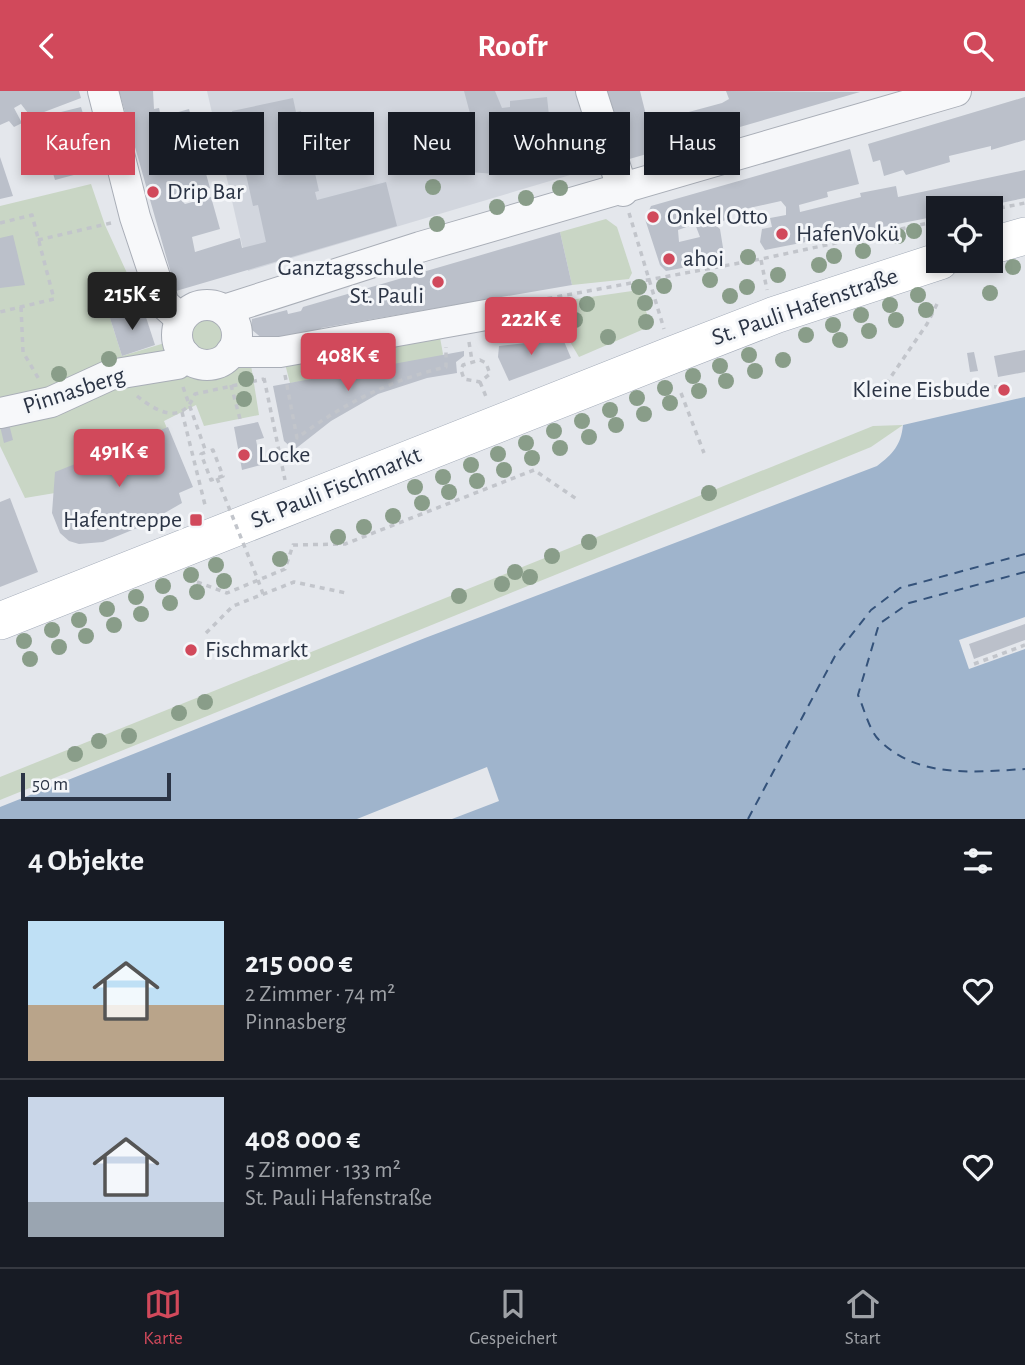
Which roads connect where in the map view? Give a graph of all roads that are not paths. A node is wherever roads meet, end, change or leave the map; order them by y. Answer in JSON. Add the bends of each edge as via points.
{"nodes":[{"id":1,"x":103,"y":91,"type":"edge"},
{"id":2,"x":591,"y":91,"type":"edge"},
{"id":3,"x":956,"y":91,"type":"edge"},
{"id":4,"x":622,"y":191,"type":"junction"},
{"id":5,"x":1025,"y":236,"type":"edge"},
{"id":6,"x":1003,"y":242,"type":"edge"},
{"id":7,"x":926,"y":266,"type":"edge"},
{"id":8,"x":224,"y":310,"type":"junction"},
{"id":9,"x":497,"y":313,"type":"road end"},
{"id":10,"x":181,"y":319,"type":"junction"},
{"id":11,"x":667,"y":339,"type":"joint"},
{"id":12,"x":231,"y":352,"type":"junction"},
{"id":13,"x":185,"y":355,"type":"junction"},
{"id":14,"x":0,"y":413,"type":"edge"},
{"id":15,"x":0,"y":621,"type":"edge"}],
"edges":[{"from":1,"to":10,"type":"street","via":[[135,217],[164,304]]},
{"from":2,"to":4,"type":"street"},
{"from":3,"to":4,"type":"street"},
{"from":4,"to":8,"type":"street","via":[[420,247]]},
{"from":5,"to":6,"type":"main road"},
{"from":7,"to":11,"type":"main road","name":"St. Pauli Hafenstraße","via":[[775,315]]},
{"from":8,"to":10,"type":"street","via":[[196,307]]},
{"from":8,"to":12,"type":"street","via":[[236,335]]},
{"from":9,"to":12,"type":"street","via":[[280,352]]},
{"from":10,"to":13,"type":"street","via":[[177,337]]},
{"from":11,"to":15,"type":"main road","name":"St. Pauli Fischmarkt","via":[[291,506]]},
{"from":12,"to":13,"type":"street","via":[[208,364]]},
{"from":13,"to":14,"type":"street","name":"Pinnasberg","via":[[177,364],[110,375],[51,402]]}]}
